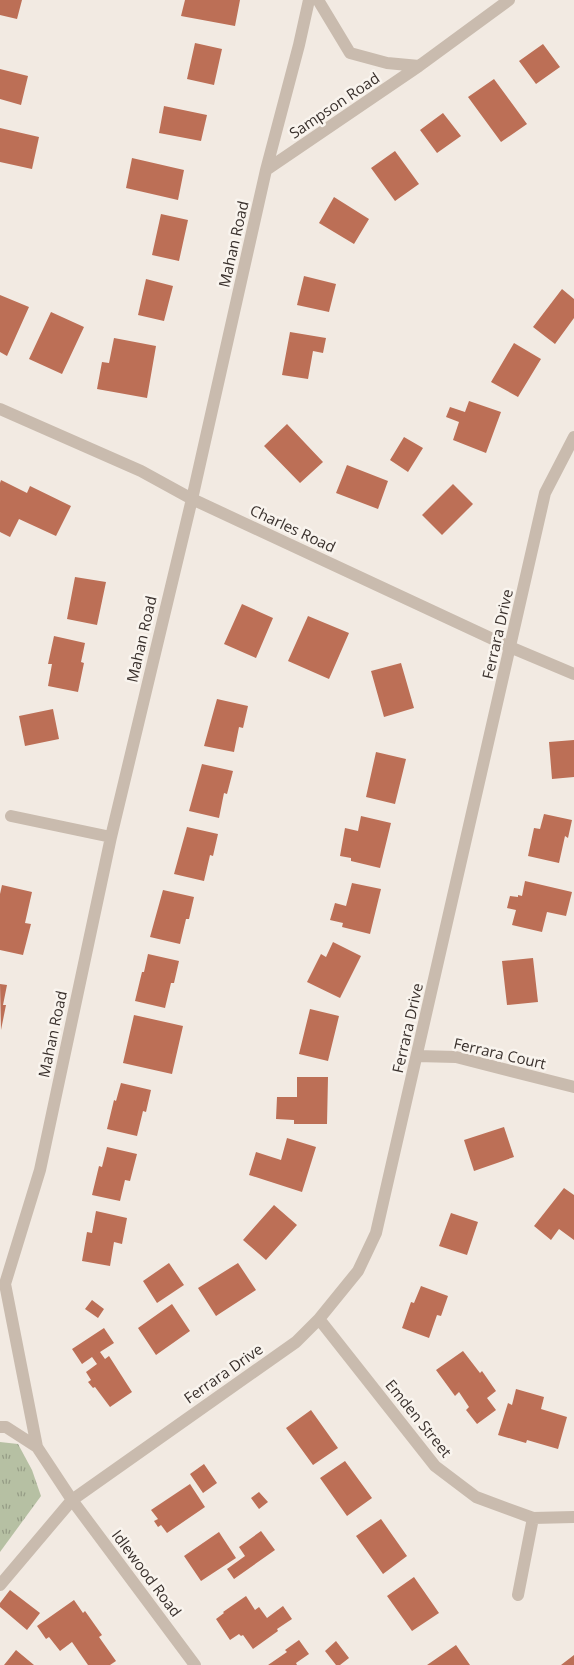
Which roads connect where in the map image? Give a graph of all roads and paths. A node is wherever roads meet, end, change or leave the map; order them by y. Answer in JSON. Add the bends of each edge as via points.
{"nodes":[{"id":1,"x":309,"y":0,"type":"edge"},
{"id":2,"x":318,"y":0,"type":"edge"},
{"id":3,"x":509,"y":0,"type":"edge"},
{"id":4,"x":419,"y":66,"type":"junction"},
{"id":5,"x":266,"y":170,"type":"junction"},
{"id":6,"x":0,"y":409,"type":"edge"},
{"id":7,"x":574,"y":436,"type":"edge"},
{"id":8,"x":192,"y":499,"type":"junction"},
{"id":9,"x":510,"y":648,"type":"junction"},
{"id":10,"x":574,"y":674,"type":"edge"},
{"id":11,"x":11,"y":816,"type":"dead end"},
{"id":12,"x":110,"y":837,"type":"junction"},
{"id":13,"x":417,"y":1056,"type":"junction"},
{"id":14,"x":574,"y":1087,"type":"edge"},
{"id":15,"x":2,"y":1282,"type":"edge"},
{"id":16,"x":0,"y":1297,"type":"edge"},
{"id":17,"x":319,"y":1319,"type":"junction"},
{"id":18,"x":0,"y":1427,"type":"edge"},
{"id":19,"x":37,"y":1447,"type":"junction"},
{"id":20,"x":72,"y":1500,"type":"junction"},
{"id":21,"x":574,"y":1517,"type":"edge"},
{"id":22,"x":533,"y":1518,"type":"junction"},
{"id":23,"x":0,"y":1585,"type":"edge"},
{"id":24,"x":518,"y":1594,"type":"dead end"},
{"id":25,"x":195,"y":1665,"type":"edge"}],
"edges":[{"from":1,"to":5,"type":"street","name":"Mahan Road"},
{"from":2,"to":4,"type":"street","name":"Sampson Road","via":[[350,52],[387,63]]},
{"from":3,"to":4,"type":"street","name":"Sampson Road"},
{"from":4,"to":5,"type":"street","name":"Sampson Road"},
{"from":5,"to":8,"type":"street","name":"Mahan Road"},
{"from":6,"to":8,"type":"street","name":"Charles Road","via":[[141,471]]},
{"from":7,"to":9,"type":"street","name":"Ferrara Drive","via":[[544,493]]},
{"from":8,"to":9,"type":"street","name":"Charles Road"},
{"from":8,"to":12,"type":"street","name":"Mahan Road"},
{"from":9,"to":10,"type":"street","name":"Charles Road"},
{"from":9,"to":13,"type":"street","name":"Ferrara Drive"},
{"from":11,"to":12,"type":"street"},
{"from":12,"to":15,"type":"street","name":"Mahan Road","via":[[40,1170]]},
{"from":13,"to":14,"type":"street","name":"Ferrara Court","via":[[456,1057]]},
{"from":13,"to":17,"type":"street","name":"Ferrara Drive","via":[[376,1233],[358,1271]]},
{"from":15,"to":16,"type":"street","name":"Mahan Road"},
{"from":15,"to":19,"type":"street","name":"Mahan Road"},
{"from":17,"to":20,"type":"street","name":"Ferrara Drive","via":[[296,1342]]},
{"from":17,"to":22,"type":"street","name":"Emden Street","via":[[435,1466],[476,1497]]},
{"from":18,"to":19,"type":"street","name":"Mahan Road","via":[[6,1427]]},
{"from":19,"to":20,"type":"street","name":"Mahan Road"},
{"from":20,"to":23,"type":"street"},
{"from":20,"to":25,"type":"street","name":"Idlewood Road"},
{"from":21,"to":22,"type":"street","name":"Emden Street"},
{"from":22,"to":24,"type":"street"}]}
